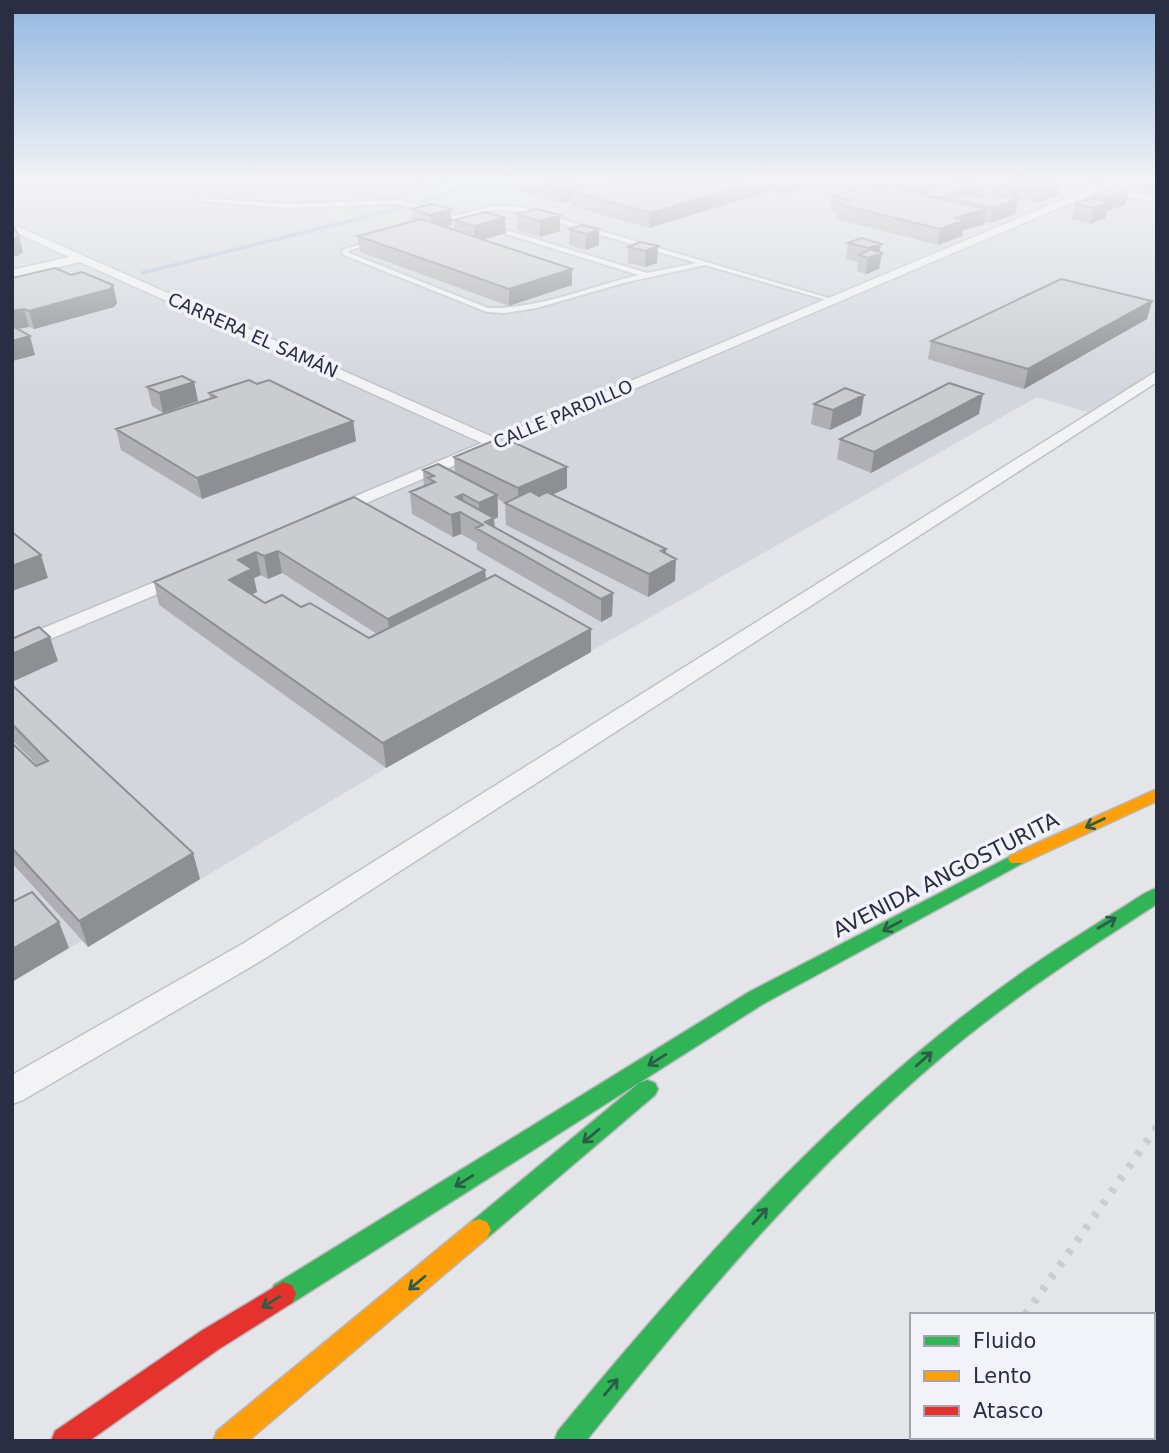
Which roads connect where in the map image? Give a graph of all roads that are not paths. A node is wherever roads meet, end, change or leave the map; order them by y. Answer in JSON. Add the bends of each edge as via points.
{"nodes":[{"id":1,"x":61,"y":250,"type":"edge"},
{"id":2,"x":345,"y":250,"type":"edge"},
{"id":3,"x":564,"y":250,"type":"edge"},
{"id":4,"x":657,"y":250,"type":"edge"},
{"id":5,"x":952,"y":250,"type":"edge"},
{"id":6,"x":80,"y":258,"type":"junction"},
{"id":7,"x":705,"y":264,"type":"junction"},
{"id":8,"x":12,"y":274,"type":"edge"},
{"id":9,"x":646,"y":275,"type":"junction"},
{"id":10,"x":832,"y":300,"type":"junction"},
{"id":11,"x":1157,"y":375,"type":"edge"},
{"id":12,"x":494,"y":443,"type":"junction"},
{"id":13,"x":316,"y":520,"type":"edge"},
{"id":14,"x":205,"y":567,"type":"edge"},
{"id":15,"x":12,"y":649,"type":"edge"},
{"id":16,"x":1157,"y":794,"type":"edge"},
{"id":17,"x":1157,"y":895,"type":"edge"},
{"id":18,"x":756,"y":998,"type":"junction"},
{"id":19,"x":12,"y":1091,"type":"edge"},
{"id":20,"x":65,"y":1441,"type":"edge"},
{"id":21,"x":227,"y":1441,"type":"edge"},
{"id":22,"x":568,"y":1441,"type":"edge"}],
"edges":[{"from":1,"to":6,"type":"street","name":"CARRERA EL SAMÁN"},
{"from":2,"to":9,"type":"lane","via":[[346,254],[487,310],[525,310]]},
{"from":3,"to":9,"type":"lane"},
{"from":4,"to":7,"type":"lane"},
{"from":5,"to":10,"type":"street","name":"CALLE PARDILLO"},
{"from":6,"to":8,"type":"street"},
{"from":6,"to":12,"type":"street","name":"CARRERA EL SAMÁN"},
{"from":7,"to":9,"type":"lane"},
{"from":7,"to":10,"type":"lane"},
{"from":10,"to":12,"type":"street","name":"CALLE PARDILLO"},
{"from":11,"to":19,"type":"street","via":[[254,951]]},
{"from":12,"to":13,"type":"street","name":"CALLE PARDILLO","via":[[433,474]]},
{"from":14,"to":15,"type":"street"},
{"from":16,"to":18,"type":"highway","name":"AVENIDA ANGOSTURITA","one_way":true,"via":[[1015,860]]},
{"from":22,"to":17,"type":"highway","one_way":true,"via":[[701,1279],[872,1105],[941,1043],[1020,982]]},
{"from":18,"to":20,"type":"highway","one_way":true,"via":[[210,1340]]},
{"from":18,"to":21,"type":"highway","one_way":true}]}
